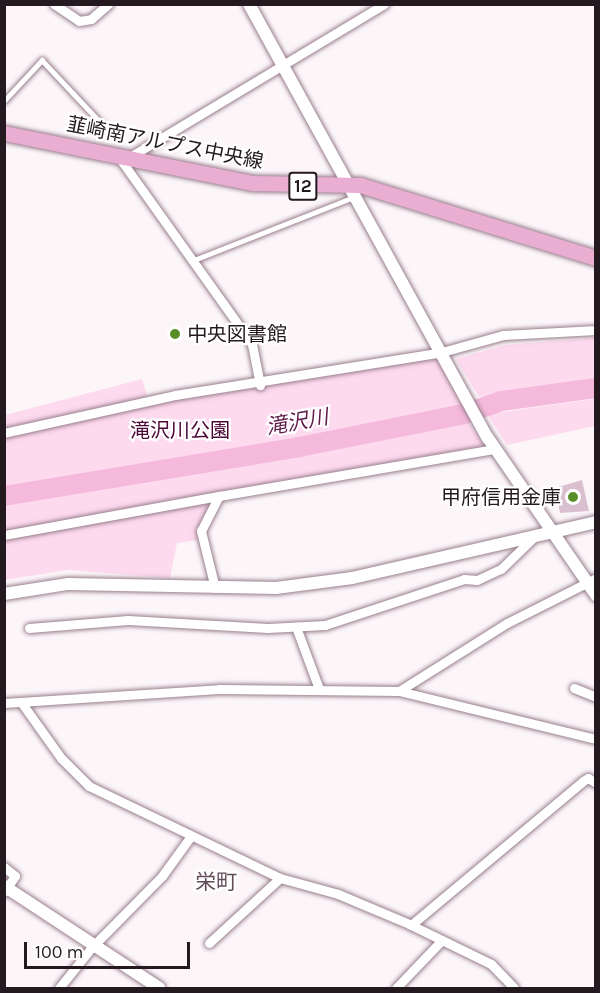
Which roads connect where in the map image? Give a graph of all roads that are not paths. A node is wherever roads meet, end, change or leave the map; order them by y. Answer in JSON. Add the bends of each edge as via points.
{"nodes":[{"id":1,"x":54,"y":4,"type":"edge"},
{"id":2,"x":108,"y":4,"type":"edge"},
{"id":3,"x":249,"y":4,"type":"edge"},
{"id":4,"x":384,"y":4,"type":"edge"},
{"id":5,"x":283,"y":64,"type":"junction"},
{"id":6,"x":4,"y":101,"type":"edge"},
{"id":7,"x":103,"y":124,"type":"dead end"},
{"id":8,"x":4,"y":133,"type":"edge"},
{"id":9,"x":123,"y":157,"type":"junction"},
{"id":10,"x":351,"y":191,"type":"junction"},
{"id":11,"x":594,"y":255,"type":"edge"},
{"id":12,"x":194,"y":260,"type":"junction"},
{"id":13,"x":596,"y":330,"type":"edge"},
{"id":14,"x":442,"y":352,"type":"junction"},
{"id":15,"x":260,"y":385,"type":"junction"},
{"id":16,"x":4,"y":433,"type":"edge"},
{"id":17,"x":491,"y":443,"type":"junction"},
{"id":18,"x":219,"y":496,"type":"junction"},
{"id":19,"x":596,"y":522,"type":"edge"},
{"id":20,"x":542,"y":533,"type":"junction"},
{"id":21,"x":4,"y":535,"type":"edge"},
{"id":22,"x":590,"y":580,"type":"edge"},
{"id":23,"x":215,"y":588,"type":"junction"},
{"id":24,"x":4,"y":594,"type":"edge"},
{"id":25,"x":596,"y":595,"type":"edge"},
{"id":26,"x":296,"y":627,"type":"junction"},
{"id":27,"x":29,"y":628,"type":"dead end"},
{"id":28,"x":574,"y":688,"type":"dead end"},
{"id":29,"x":319,"y":689,"type":"junction"},
{"id":30,"x":399,"y":691,"type":"junction"},
{"id":31,"x":596,"y":697,"type":"edge"},
{"id":32,"x":21,"y":702,"type":"junction"},
{"id":33,"x":4,"y":703,"type":"edge"},
{"id":34,"x":596,"y":739,"type":"edge"},
{"id":35,"x":596,"y":783,"type":"edge"},
{"id":36,"x":191,"y":836,"type":"junction"},
{"id":37,"x":4,"y":867,"type":"edge"},
{"id":38,"x":280,"y":878,"type":"junction"},
{"id":39,"x":5,"y":889,"type":"edge"},
{"id":40,"x":411,"y":925,"type":"junction"},
{"id":41,"x":442,"y":940,"type":"junction"},
{"id":42,"x":209,"y":943,"type":"dead end"},
{"id":43,"x":92,"y":946,"type":"junction"},
{"id":44,"x":59,"y":988,"type":"edge"},
{"id":45,"x":159,"y":988,"type":"edge"},
{"id":46,"x":396,"y":988,"type":"edge"},
{"id":47,"x":513,"y":988,"type":"edge"}],
"edges":[{"from":1,"to":2,"type":"street","via":[[79,21],[91,18]]},
{"from":3,"to":5,"type":"street"},
{"from":4,"to":5,"type":"street"},
{"from":5,"to":9,"type":"street"},
{"from":5,"to":10,"type":"street"},
{"from":6,"to":7,"type":"lane","via":[[42,60]]},
{"from":8,"to":9,"type":"main road","name":"韮崎南アルプス中央線","number":"12"},
{"from":9,"to":10,"type":"main road","name":"韮崎南アルプス中央線","number":"12","via":[[253,183]]},
{"from":9,"to":12,"type":"street"},
{"from":10,"to":11,"type":"main road","name":"韮崎南アルプス中央線","number":"12","via":[[397,194]]},
{"from":10,"to":12,"type":"lane"},
{"from":10,"to":14,"type":"street"},
{"from":12,"to":15,"type":"street","via":[[252,344]]},
{"from":13,"to":14,"type":"street","via":[[503,335]]},
{"from":14,"to":15,"type":"street"},
{"from":14,"to":17,"type":"street"},
{"from":15,"to":16,"type":"street","via":[[175,395]]},
{"from":17,"to":18,"type":"street"},
{"from":17,"to":20,"type":"street"},
{"from":18,"to":21,"type":"street"},
{"from":18,"to":23,"type":"street","via":[[201,531]]},
{"from":19,"to":20,"type":"street"},
{"from":20,"to":22,"type":"street"},
{"from":20,"to":23,"type":"street","via":[[351,578],[276,588]]},
{"from":20,"to":26,"type":"street","via":[[501,569],[477,580],[464,579],[325,625]]},
{"from":22,"to":25,"type":"street"},
{"from":22,"to":30,"type":"street","via":[[507,623]]},
{"from":23,"to":24,"type":"street","via":[[68,584]]},
{"from":26,"to":27,"type":"street","via":[[128,620]]},
{"from":26,"to":29,"type":"street"},
{"from":28,"to":31,"type":"street"},
{"from":29,"to":30,"type":"street"},
{"from":29,"to":32,"type":"street","via":[[219,689]]},
{"from":30,"to":34,"type":"street"},
{"from":32,"to":33,"type":"street"},
{"from":32,"to":36,"type":"street","via":[[61,758],[89,786]]},
{"from":35,"to":40,"type":"street","via":[[583,781]]},
{"from":36,"to":38,"type":"street"},
{"from":36,"to":43,"type":"street","via":[[162,876]]},
{"from":37,"to":39,"type":"street","via":[[15,876]]},
{"from":38,"to":40,"type":"street","via":[[338,894]]},
{"from":38,"to":42,"type":"street"},
{"from":39,"to":43,"type":"street"},
{"from":40,"to":41,"type":"street"},
{"from":41,"to":46,"type":"street"},
{"from":41,"to":47,"type":"street","via":[[491,964]]},
{"from":43,"to":44,"type":"street"},
{"from":43,"to":45,"type":"street"}]}
